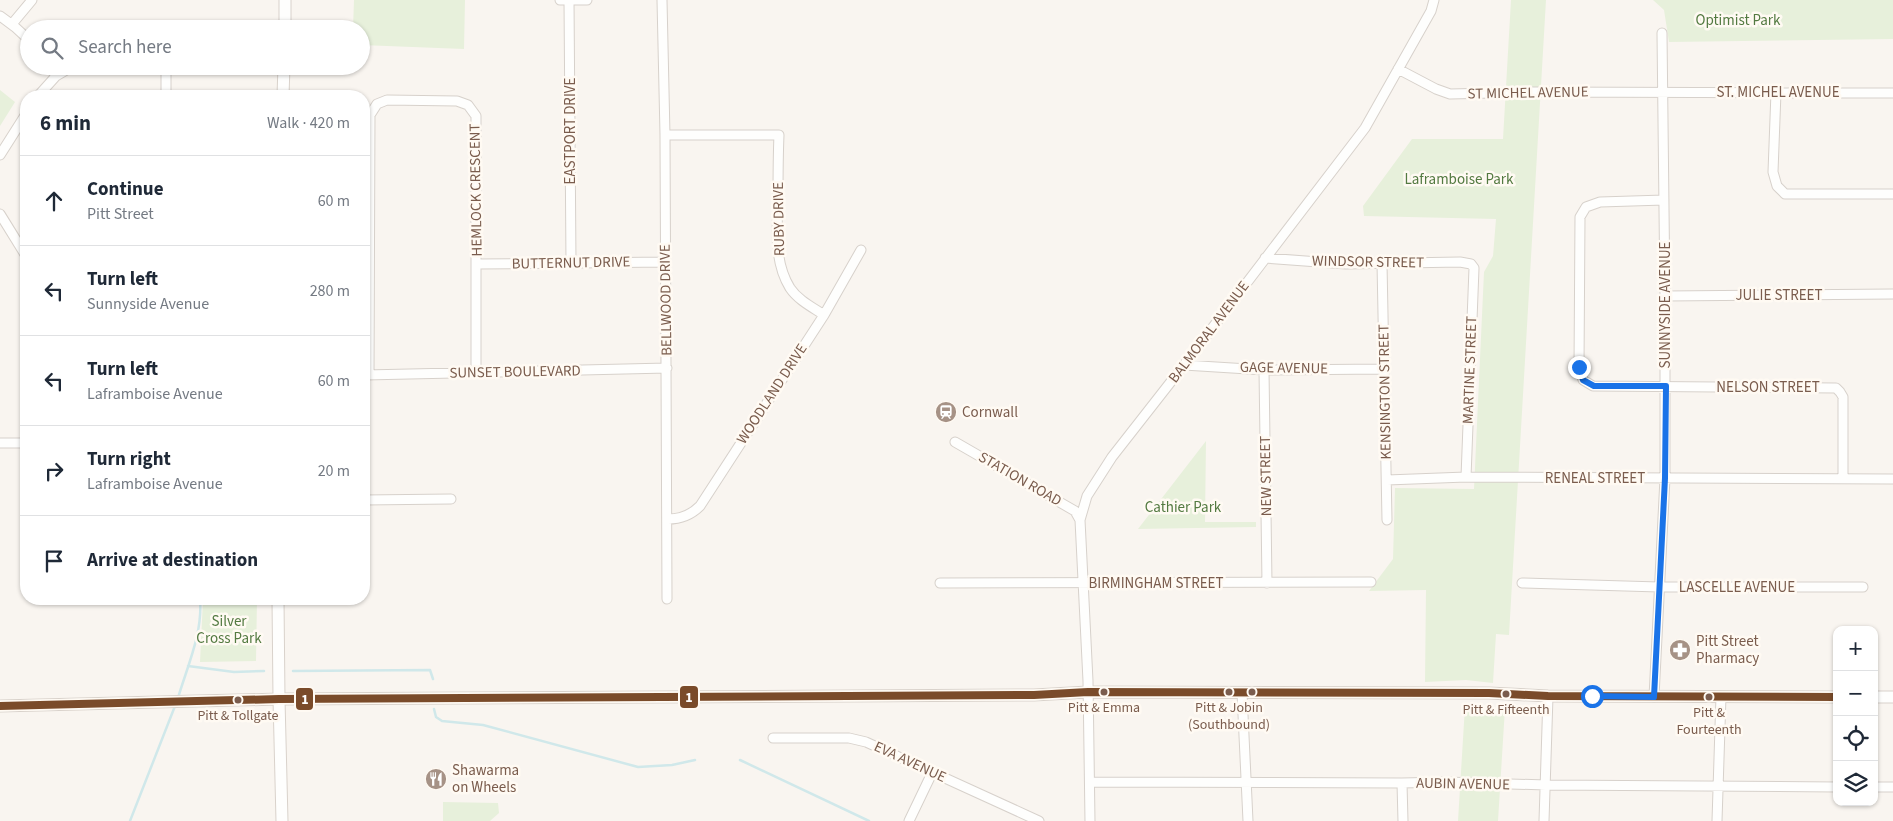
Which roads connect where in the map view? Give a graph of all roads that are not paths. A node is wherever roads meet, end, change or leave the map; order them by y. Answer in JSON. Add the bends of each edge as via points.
{"nodes":[{"id":1,"x":32,"y":0,"type":"edge"},
{"id":2,"x":285,"y":0,"type":"edge"},
{"id":3,"x":560,"y":0,"type":"edge"},
{"id":4,"x":569,"y":0,"type":"edge"},
{"id":5,"x":587,"y":0,"type":"edge"},
{"id":6,"x":662,"y":0,"type":"edge"},
{"id":7,"x":1434,"y":0,"type":"edge"},
{"id":8,"x":0,"y":16,"type":"edge"},
{"id":9,"x":285,"y":20,"type":"edge"},
{"id":10,"x":12,"y":24,"type":"junction"},
{"id":11,"x":20,"y":32,"type":"edge"},
{"id":12,"x":1662,"y":33,"type":"dead end"},
{"id":13,"x":1398,"y":69,"type":"junction"},
{"id":14,"x":166,"y":75,"type":"edge"},
{"id":15,"x":284,"y":75,"type":"edge"},
{"id":16,"x":56,"y":76,"type":"edge"},
{"id":17,"x":43,"y":90,"type":"edge"},
{"id":18,"x":166,"y":90,"type":"edge"},
{"id":19,"x":283,"y":90,"type":"edge"},
{"id":20,"x":1663,"y":92,"type":"junction"},
{"id":21,"x":1776,"y":92,"type":"junction"},
{"id":22,"x":1893,"y":92,"type":"edge"},
{"id":23,"x":370,"y":116,"type":"edge"},
{"id":24,"x":20,"y":123,"type":"edge"},
{"id":25,"x":665,"y":135,"type":"junction"},
{"id":26,"x":0,"y":155,"type":"edge"},
{"id":27,"x":1893,"y":194,"type":"edge"},
{"id":28,"x":1664,"y":200,"type":"junction"},
{"id":29,"x":0,"y":214,"type":"edge"},
{"id":30,"x":20,"y":246,"type":"edge"},
{"id":31,"x":861,"y":250,"type":"dead end"},
{"id":32,"x":1265,"y":258,"type":"junction"},
{"id":33,"x":666,"y":262,"type":"junction"},
{"id":34,"x":570,"y":263,"type":"junction"},
{"id":35,"x":1382,"y":263,"type":"junction"},
{"id":36,"x":477,"y":264,"type":"junction"},
{"id":37,"x":1471,"y":264,"type":"joint"},
{"id":38,"x":1893,"y":294,"type":"edge"},
{"id":39,"x":1665,"y":296,"type":"junction"},
{"id":40,"x":824,"y":314,"type":"junction"},
{"id":41,"x":1184,"y":365,"type":"junction"},
{"id":42,"x":667,"y":368,"type":"junction"},
{"id":43,"x":1384,"y":369,"type":"junction"},
{"id":44,"x":1264,"y":370,"type":"junction"},
{"id":45,"x":476,"y":373,"type":"junction"},
{"id":46,"x":370,"y":375,"type":"edge"},
{"id":47,"x":1666,"y":386,"type":"junction"},
{"id":48,"x":955,"y":442,"type":"dead end"},
{"id":49,"x":0,"y":443,"type":"edge"},
{"id":50,"x":20,"y":444,"type":"edge"},
{"id":51,"x":1466,"y":478,"type":"junction"},
{"id":52,"x":1665,"y":478,"type":"junction"},
{"id":53,"x":1843,"y":479,"type":"junction"},
{"id":54,"x":1893,"y":479,"type":"edge"},
{"id":55,"x":1387,"y":480,"type":"junction"},
{"id":56,"x":451,"y":498,"type":"dead end"},
{"id":57,"x":370,"y":500,"type":"edge"},
{"id":58,"x":668,"y":519,"type":"junction"},
{"id":59,"x":1080,"y":520,"type":"junction"},
{"id":60,"x":1387,"y":520,"type":"dead end"},
{"id":61,"x":1371,"y":582,"type":"dead end"},
{"id":62,"x":940,"y":583,"type":"dead end"},
{"id":63,"x":1084,"y":583,"type":"junction"},
{"id":64,"x":1268,"y":583,"type":"junction"},
{"id":65,"x":1522,"y":583,"type":"dead end"},
{"id":66,"x":1659,"y":587,"type":"junction"},
{"id":67,"x":1863,"y":587,"type":"dead end"},
{"id":68,"x":668,"y":599,"type":"dead end"},
{"id":69,"x":278,"y":605,"type":"edge"},
{"id":70,"x":1893,"y":688,"type":"edge"},
{"id":71,"x":1088,"y":692,"type":"junction"},
{"id":72,"x":1242,"y":693,"type":"junction"},
{"id":73,"x":1548,"y":696,"type":"junction"},
{"id":74,"x":1721,"y":696,"type":"junction"},
{"id":75,"x":1878,"y":696,"type":"edge"},
{"id":76,"x":1654,"y":697,"type":"junction"},
{"id":77,"x":1833,"y":697,"type":"edge"},
{"id":78,"x":1878,"y":697,"type":"edge"},
{"id":79,"x":1893,"y":698,"type":"edge"},
{"id":80,"x":278,"y":699,"type":"junction"},
{"id":81,"x":0,"y":706,"type":"edge"},
{"id":82,"x":773,"y":738,"type":"dead end"},
{"id":83,"x":932,"y":773,"type":"junction"},
{"id":84,"x":1090,"y":782,"type":"junction"},
{"id":85,"x":1247,"y":782,"type":"junction"},
{"id":86,"x":1402,"y":783,"type":"junction"},
{"id":87,"x":1546,"y":785,"type":"junction"},
{"id":88,"x":1718,"y":787,"type":"junction"},
{"id":89,"x":1833,"y":787,"type":"edge"},
{"id":90,"x":1878,"y":787,"type":"edge"},
{"id":91,"x":1893,"y":787,"type":"edge"},
{"id":92,"x":282,"y":821,"type":"edge"},
{"id":93,"x":909,"y":821,"type":"edge"},
{"id":94,"x":1039,"y":821,"type":"edge"},
{"id":95,"x":1090,"y":821,"type":"edge"},
{"id":96,"x":1248,"y":821,"type":"edge"},
{"id":97,"x":1403,"y":821,"type":"edge"},
{"id":98,"x":1544,"y":821,"type":"edge"},
{"id":99,"x":1717,"y":821,"type":"edge"}],
"edges":[{"from":1,"to":10,"type":"street"},
{"from":2,"to":9,"type":"street"},
{"from":3,"to":4,"type":"street"},
{"from":4,"to":5,"type":"street"},
{"from":4,"to":34,"type":"street","name":"EASTPORT DRIVE"},
{"from":6,"to":25,"type":"street","name":"BELLWOOD DRIVE"},
{"from":7,"to":13,"type":"street","name":"BALMORAL AVENUE"},
{"from":8,"to":10,"type":"street"},
{"from":10,"to":11,"type":"street"},
{"from":12,"to":20,"type":"street","name":"SUNNYSIDE AVENUE"},
{"from":13,"to":20,"type":"street","name":"ST MICHEL AVENUE","via":[[1450,94]]},
{"from":13,"to":32,"type":"street","name":"BALMORAL AVENUE","via":[[1365,128]]},
{"from":14,"to":18,"type":"street"},
{"from":15,"to":19,"type":"street"},
{"from":16,"to":17,"type":"street"},
{"from":20,"to":21,"type":"street","name":"ST. MICHEL AVENUE"},
{"from":20,"to":28,"type":"street","name":"SUNNYSIDE AVENUE"},
{"from":21,"to":22,"type":"street","name":"ST. MICHEL AVENUE"},
{"from":21,"to":27,"type":"street","via":[[1773,172],[1776,186],[1785,194]]},
{"from":23,"to":36,"type":"street","name":"HEMLOCK CRESCENT","via":[[378,104],[387,100],[457,101],[473,110],[477,121]]},
{"from":24,"to":26,"type":"street"},
{"from":25,"to":33,"type":"street","name":"BELLWOOD DRIVE"},
{"from":25,"to":40,"type":"street","name":"RUBY DRIVE","via":[[779,135],[777,234],[782,270],[791,289]]},
{"from":28,"to":39,"type":"street","name":"SUNNYSIDE AVENUE"},
{"from":28,"to":47,"type":"street","via":[[1600,202],[1586,206],[1580,217],[1579,367],[1583,380],[1594,386]]},
{"from":29,"to":30,"type":"street"},
{"from":31,"to":40,"type":"street","name":"WOODLAND DRIVE"},
{"from":32,"to":35,"type":"street","name":"WINDSOR STREET","via":[[1346,264]]},
{"from":32,"to":41,"type":"street","name":"BALMORAL AVENUE"},
{"from":33,"to":34,"type":"street","name":"BUTTERNUT DRIVE"},
{"from":33,"to":42,"type":"street","name":"BELLWOOD DRIVE"},
{"from":34,"to":36,"type":"street","name":"BUTTERNUT DRIVE"},
{"from":35,"to":37,"type":"street","name":"WINDSOR STREET"},
{"from":35,"to":43,"type":"street","name":"KENSINGTON STREET"},
{"from":36,"to":45,"type":"street","name":"HEMLOCK CRESCENT"},
{"from":37,"to":51,"type":"street","name":"MARTINE STREET","via":[[1474,268]]},
{"from":38,"to":39,"type":"street","name":"JULIE STREET"},
{"from":39,"to":47,"type":"street","name":"SUNNYSIDE AVENUE"},
{"from":40,"to":58,"type":"street","name":"WOODLAND DRIVE","via":[[700,506],[692,514]]},
{"from":41,"to":44,"type":"street","name":"GAGE AVENUE"},
{"from":41,"to":59,"type":"street","name":"BALMORAL AVENUE","via":[[1112,457],[1087,496]]},
{"from":42,"to":45,"type":"street","name":"SUNSET BOULEVARD"},
{"from":42,"to":58,"type":"street","name":"BELLWOOD DRIVE"},
{"from":43,"to":44,"type":"street","name":"GAGE AVENUE"},
{"from":43,"to":55,"type":"street","name":"KENSINGTON STREET"},
{"from":44,"to":64,"type":"street","name":"NEW STREET"},
{"from":45,"to":46,"type":"street","name":"SUNSET BOULEVARD"},
{"from":47,"to":52,"type":"street","name":"SUNNYSIDE AVENUE"},
{"from":47,"to":53,"type":"street","name":"NELSON STREET","via":[[1836,388],[1843,397]]},
{"from":48,"to":59,"type":"street","name":"STATION ROAD","via":[[1075,511]]},
{"from":49,"to":50,"type":"street"},
{"from":51,"to":52,"type":"street","name":"RENEAL STREET"},
{"from":51,"to":55,"type":"street","name":"RENEAL STREET"},
{"from":52,"to":53,"type":"street","name":"RENEAL STREET"},
{"from":52,"to":66,"type":"street","name":"SUNNYSIDE AVENUE"},
{"from":53,"to":54,"type":"street","name":"RENEAL STREET"},
{"from":55,"to":60,"type":"street","name":"KENSINGTON STREET"},
{"from":56,"to":57,"type":"street"},
{"from":58,"to":68,"type":"street","name":"BELLWOOD DRIVE"},
{"from":59,"to":63,"type":"street","name":"BALMORAL AVENUE"},
{"from":61,"to":64,"type":"street","name":"BIRMINGHAM STREET"},
{"from":62,"to":63,"type":"street","name":"BIRMINGHAM STREET"},
{"from":63,"to":64,"type":"street","name":"BIRMINGHAM STREET"},
{"from":63,"to":71,"type":"street","name":"BALMORAL AVENUE"},
{"from":65,"to":66,"type":"street","name":"LASCELLE AVENUE"},
{"from":66,"to":67,"type":"street","name":"LASCELLE AVENUE"},
{"from":66,"to":76,"type":"street","name":"SUNNYSIDE AVENUE"},
{"from":69,"to":80,"type":"street"},
{"from":70,"to":75,"type":"street"},
{"from":71,"to":72,"type":"street"},
{"from":71,"to":80,"type":"street"},
{"from":71,"to":84,"type":"street","name":"BALMORAL AVENUE"},
{"from":72,"to":73,"type":"street"},
{"from":72,"to":85,"type":"street"},
{"from":73,"to":76,"type":"street"},
{"from":73,"to":87,"type":"street"},
{"from":74,"to":76,"type":"street"},
{"from":74,"to":77,"type":"street"},
{"from":74,"to":88,"type":"street"},
{"from":78,"to":79,"type":"street"},
{"from":80,"to":81,"type":"street"},
{"from":80,"to":92,"type":"street"},
{"from":82,"to":83,"type":"street","name":"EVA AVENUE","via":[[857,739]]},
{"from":83,"to":93,"type":"street"},
{"from":83,"to":94,"type":"street","name":"EVA AVENUE"},
{"from":84,"to":85,"type":"street","name":"AUBIN AVENUE"},
{"from":84,"to":95,"type":"street","name":"BALMORAL AVENUE"},
{"from":85,"to":86,"type":"street","name":"AUBIN AVENUE"},
{"from":85,"to":96,"type":"street"},
{"from":86,"to":87,"type":"street","name":"AUBIN AVENUE"},
{"from":86,"to":97,"type":"street"},
{"from":87,"to":88,"type":"street","name":"AUBIN AVENUE"},
{"from":87,"to":98,"type":"street"},
{"from":88,"to":89,"type":"street","name":"AUBIN AVENUE"},
{"from":88,"to":99,"type":"street"},
{"from":90,"to":91,"type":"street"}]}
